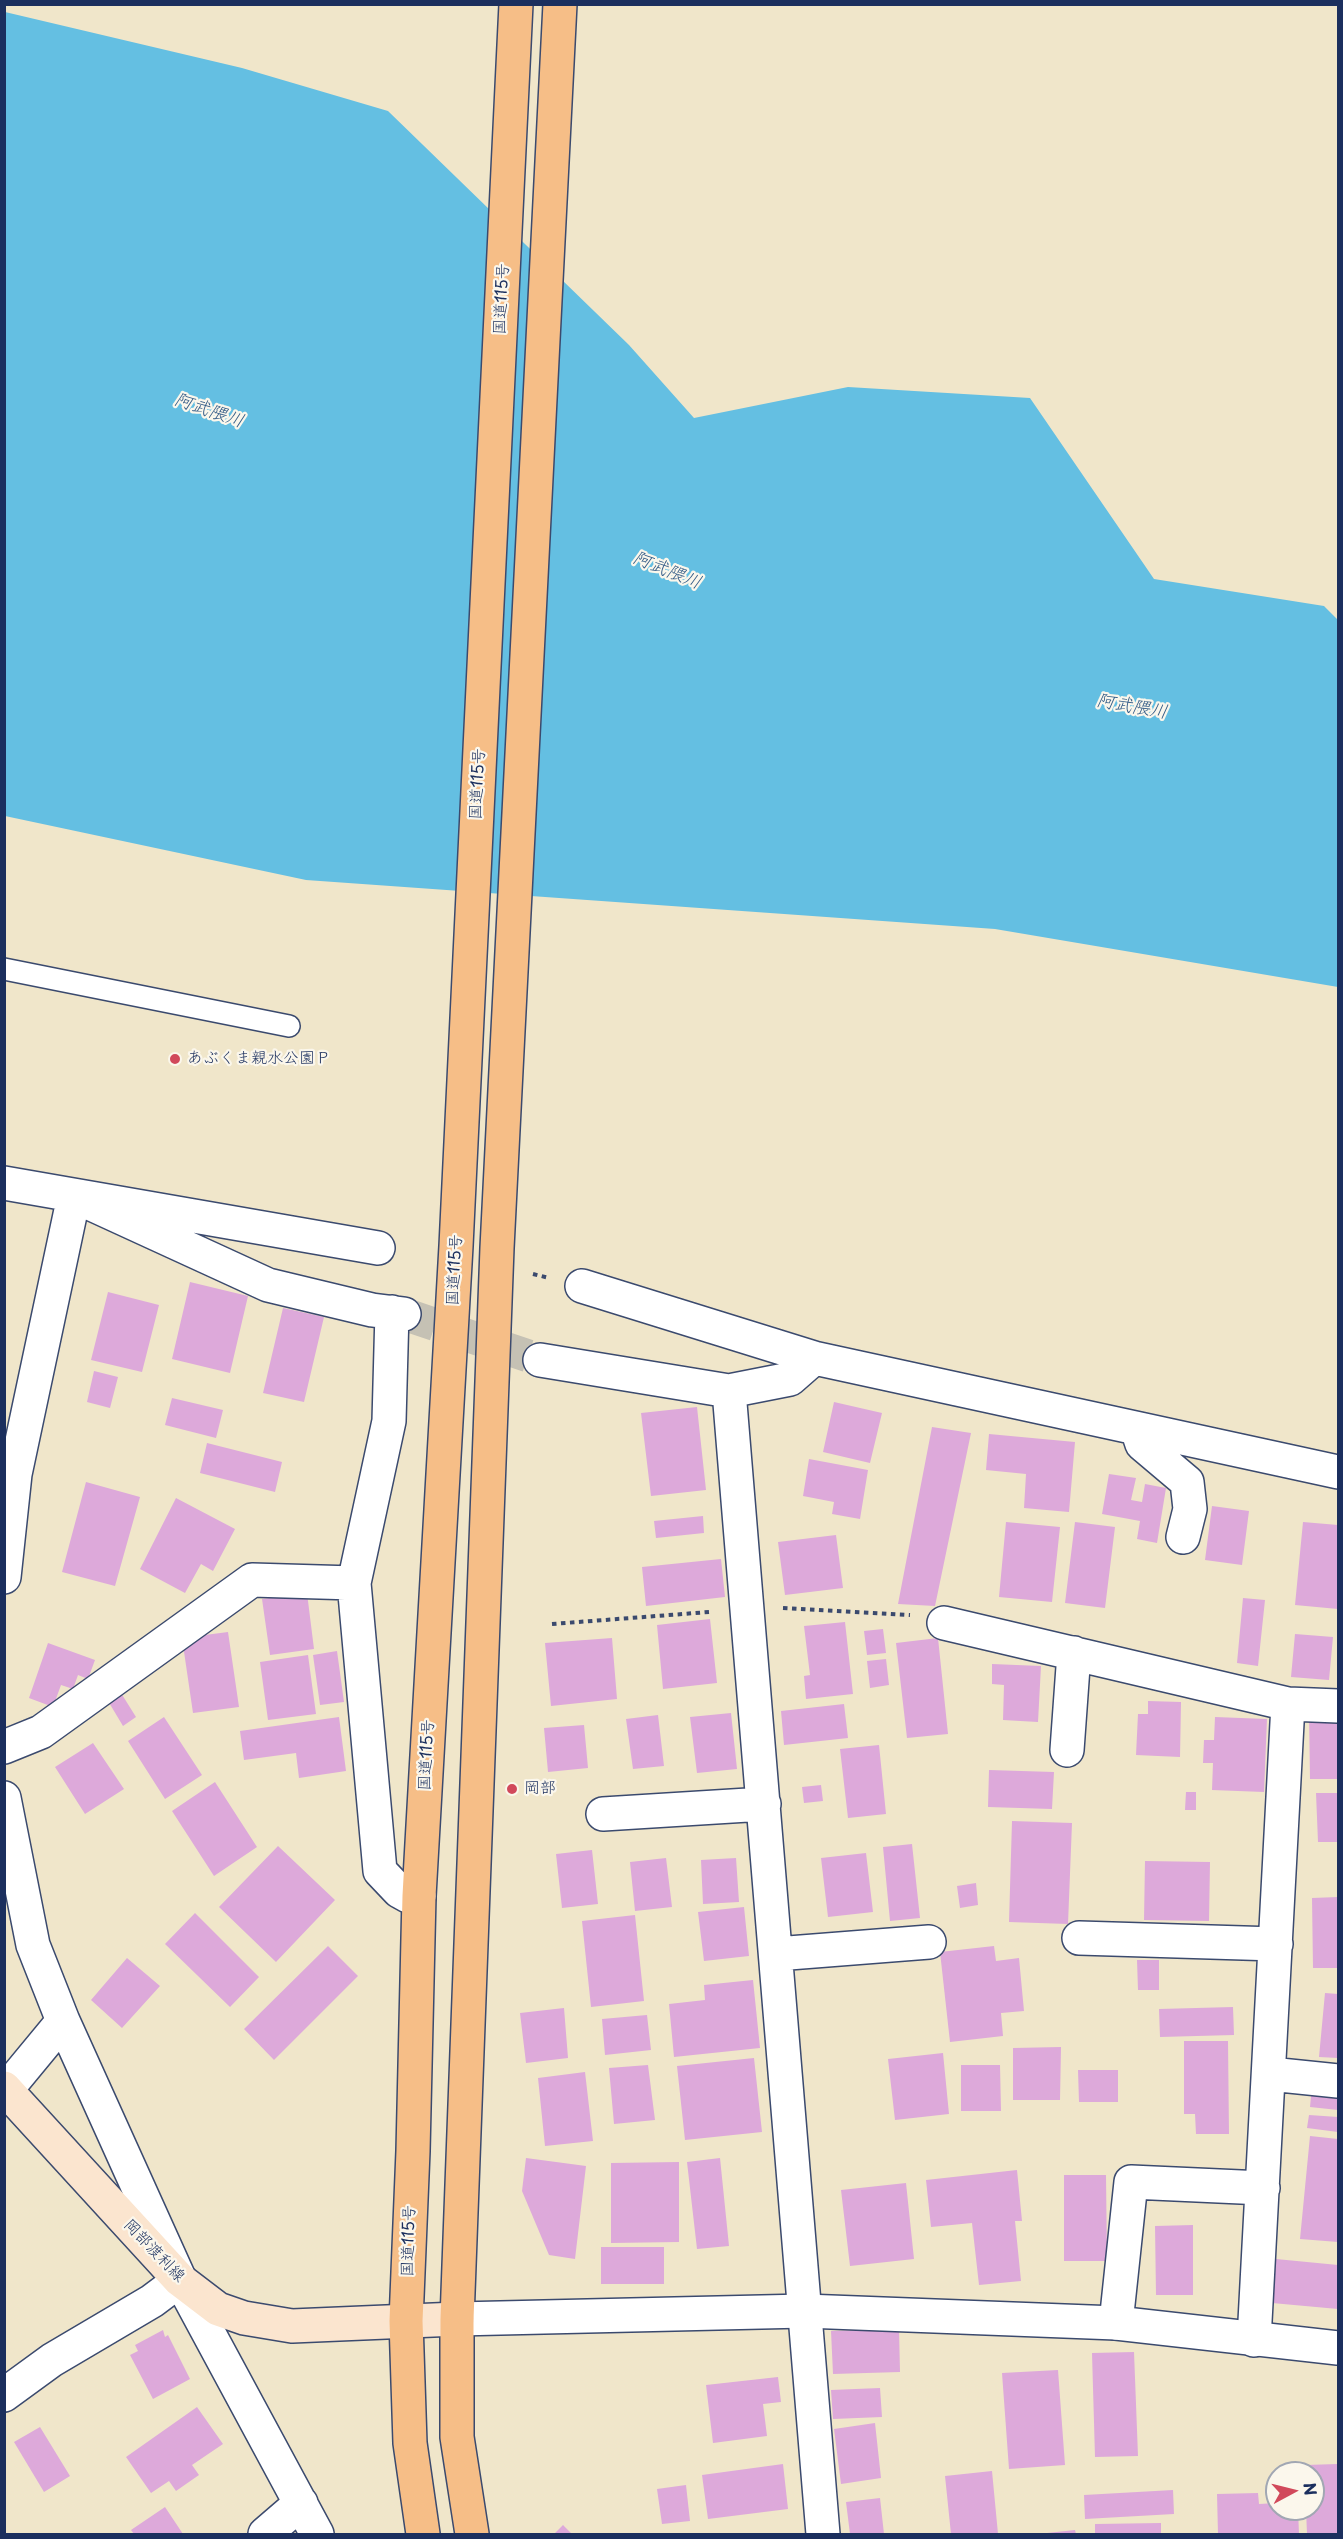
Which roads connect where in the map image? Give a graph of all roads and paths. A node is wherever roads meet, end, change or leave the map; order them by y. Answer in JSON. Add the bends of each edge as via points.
{"nodes":[{"id":1,"x":516,"y":4,"type":"edge"},
{"id":2,"x":560,"y":4,"type":"edge"},
{"id":3,"x":4,"y":969,"type":"edge"},
{"id":4,"x":289,"y":1026,"type":"dead end"},
{"id":5,"x":4,"y":1183,"type":"edge"},
{"id":6,"x":74,"y":1196,"type":"junction"},
{"id":7,"x":378,"y":1248,"type":"dead end"},
{"id":8,"x":582,"y":1286,"type":"dead end"},
{"id":9,"x":814,"y":1358,"type":"junction"},
{"id":10,"x":540,"y":1360,"type":"tunnel mouth"},
{"id":11,"x":729,"y":1391,"type":"junction"},
{"id":12,"x":1137,"y":1429,"type":"junction"},
{"id":13,"x":1338,"y":1472,"type":"edge"},
{"id":14,"x":1184,"y":1537,"type":"dead end"},
{"id":15,"x":4,"y":1577,"type":"edge"},
{"id":16,"x":354,"y":1582,"type":"junction"},
{"id":17,"x":944,"y":1623,"type":"dead end"},
{"id":18,"x":1074,"y":1653,"type":"junction"},
{"id":19,"x":1288,"y":1704,"type":"junction"},
{"id":20,"x":1338,"y":1706,"type":"edge"},
{"id":21,"x":4,"y":1747,"type":"edge"},
{"id":22,"x":1067,"y":1750,"type":"dead end"},
{"id":23,"x":4,"y":1798,"type":"edge"},
{"id":24,"x":764,"y":1804,"type":"junction"},
{"id":25,"x":603,"y":1814,"type":"dead end"},
{"id":26,"x":418,"y":1896,"type":"junction"},
{"id":27,"x":1079,"y":1938,"type":"dead end"},
{"id":28,"x":929,"y":1942,"type":"dead end"},
{"id":29,"x":1276,"y":1944,"type":"junction"},
{"id":30,"x":776,"y":1954,"type":"junction"},
{"id":31,"x":63,"y":2022,"type":"junction"},
{"id":32,"x":1270,"y":2074,"type":"junction"},
{"id":33,"x":1338,"y":2081,"type":"edge"},
{"id":34,"x":5,"y":2089,"type":"edge"},
{"id":35,"x":1263,"y":2188,"type":"junction"},
{"id":36,"x":180,"y":2280,"type":"junction"},
{"id":37,"x":805,"y":2311,"type":"junction"},
{"id":38,"x":457,"y":2319,"type":"junction"},
{"id":39,"x":406,"y":2321,"type":"junction"},
{"id":40,"x":1116,"y":2322,"type":"junction"},
{"id":41,"x":1254,"y":2340,"type":"junction"},
{"id":42,"x":1338,"y":2348,"type":"edge"},
{"id":43,"x":4,"y":2395,"type":"edge"},
{"id":44,"x":301,"y":2503,"type":"junction"},
{"id":45,"x":265,"y":2535,"type":"edge"},
{"id":46,"x":318,"y":2535,"type":"edge"},
{"id":47,"x":423,"y":2535,"type":"edge"},
{"id":48,"x":472,"y":2535,"type":"edge"},
{"id":49,"x":822,"y":2535,"type":"edge"}],
"edges":[{"from":1,"to":26,"type":"highway","name":"国道115号","via":[[456,1246]]},
{"from":2,"to":38,"type":"highway","via":[[497,1248]]},
{"from":3,"to":4,"type":"lane"},
{"from":5,"to":6,"type":"street"},
{"from":6,"to":7,"type":"street"},
{"from":6,"to":15,"type":"street","via":[[15,1474]]},
{"from":6,"to":16,"type":"street","via":[[268,1285],[398,1313],[389,1420]]},
{"from":8,"to":9,"type":"street"},
{"from":9,"to":11,"type":"street","via":[[790,1378]]},
{"from":9,"to":12,"type":"street"},
{"from":10,"to":11,"type":"street"},
{"from":11,"to":24,"type":"street"},
{"from":12,"to":13,"type":"street"},
{"from":12,"to":14,"type":"street","via":[[1142,1444],[1187,1482],[1191,1509]]},
{"from":16,"to":21,"type":"street","via":[[252,1580],[41,1732]]},
{"from":16,"to":26,"type":"street","via":[[380,1871],[399,1891]]},
{"from":17,"to":18,"type":"street"},
{"from":18,"to":19,"type":"street"},
{"from":18,"to":22,"type":"street"},
{"from":19,"to":20,"type":"street"},
{"from":19,"to":29,"type":"street"},
{"from":23,"to":31,"type":"street","via":[[33,1945]]},
{"from":24,"to":25,"type":"street"},
{"from":24,"to":30,"type":"street"},
{"from":26,"to":39,"type":"highway","name":"国道115号"},
{"from":27,"to":29,"type":"street"},
{"from":28,"to":30,"type":"street"},
{"from":29,"to":32,"type":"street"},
{"from":30,"to":37,"type":"street"},
{"from":31,"to":34,"type":"street"},
{"from":31,"to":36,"type":"street"},
{"from":32,"to":33,"type":"street"},
{"from":32,"to":35,"type":"street"},
{"from":34,"to":36,"type":"main road","name":"岡部渡利線"},
{"from":35,"to":40,"type":"street","via":[[1131,2182]]},
{"from":35,"to":41,"type":"street"},
{"from":36,"to":39,"type":"main road","name":"岡部渡利線","via":[[218,2309],[244,2318],[292,2326]]},
{"from":36,"to":43,"type":"street","via":[[52,2360]]},
{"from":36,"to":44,"type":"street"},
{"from":37,"to":38,"type":"street"},
{"from":37,"to":40,"type":"street"},
{"from":37,"to":49,"type":"street"},
{"from":38,"to":39,"type":"main road","name":"岡部渡利線"},
{"from":38,"to":48,"type":"highway","via":[[458,2437]]},
{"from":39,"to":47,"type":"highway","name":"国道115号","via":[[410,2443]]},
{"from":40,"to":41,"type":"street"},
{"from":41,"to":42,"type":"street"},
{"from":44,"to":45,"type":"street"},
{"from":44,"to":46,"type":"street"}]}
